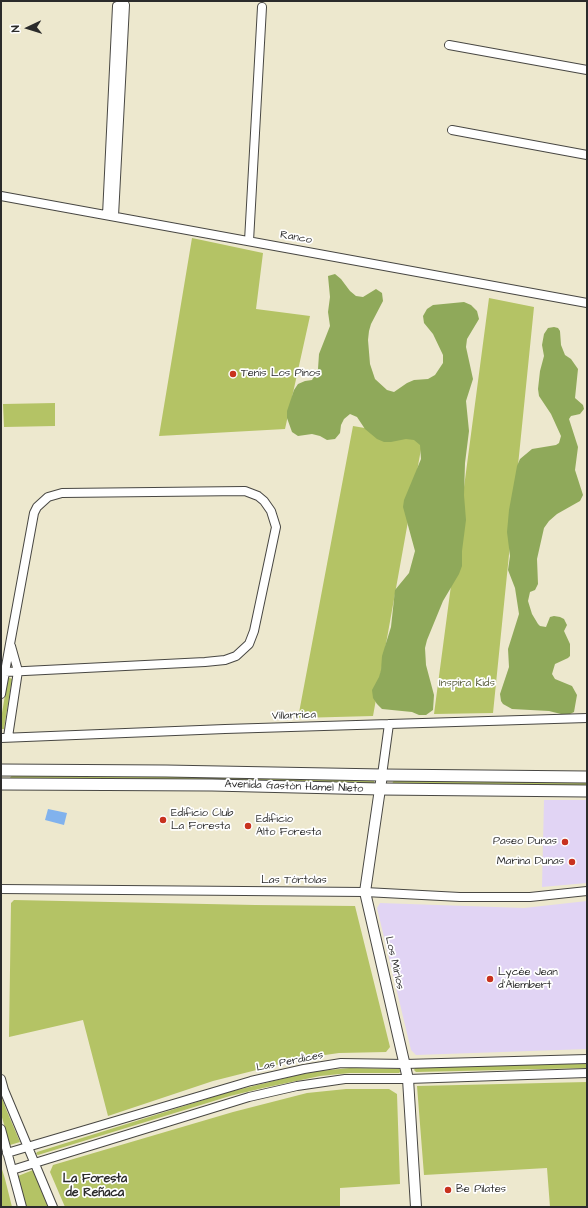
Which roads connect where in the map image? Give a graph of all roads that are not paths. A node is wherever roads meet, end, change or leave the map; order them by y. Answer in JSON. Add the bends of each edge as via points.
{"nodes":[{"id":1,"x":262,"y":7,"type":"dead end"},
{"id":2,"x":449,"y":44,"type":"dead end"},
{"id":3,"x":587,"y":70,"type":"edge"},
{"id":4,"x":452,"y":130,"type":"dead end"},
{"id":5,"x":587,"y":155,"type":"edge"},
{"id":6,"x":1,"y":196,"type":"edge"},
{"id":7,"x":110,"y":216,"type":"junction"},
{"id":8,"x":249,"y":241,"type":"junction"},
{"id":9,"x":587,"y":303,"type":"edge"},
{"id":10,"x":10,"y":644,"type":"junction"},
{"id":11,"x":18,"y":671,"type":"junction"},
{"id":12,"x":5,"y":672,"type":"junction"},
{"id":13,"x":1,"y":694,"type":"edge"},
{"id":14,"x":587,"y":718,"type":"edge"},
{"id":15,"x":389,"y":724,"type":"junction"},
{"id":16,"x":5,"y":738,"type":"edge"},
{"id":17,"x":1,"y":770,"type":"edge"},
{"id":18,"x":382,"y":775,"type":"junction"},
{"id":19,"x":587,"y":777,"type":"edge"},
{"id":20,"x":1,"y":784,"type":"edge"},
{"id":21,"x":380,"y":789,"type":"junction"},
{"id":22,"x":587,"y":791,"type":"edge"},
{"id":23,"x":1,"y":890,"type":"edge"},
{"id":24,"x":587,"y":891,"type":"edge"},
{"id":25,"x":365,"y":892,"type":"junction"},
{"id":26,"x":587,"y":1059,"type":"edge"},
{"id":27,"x":405,"y":1064,"type":"junction"},
{"id":28,"x":587,"y":1073,"type":"edge"},
{"id":29,"x":1,"y":1079,"type":"edge"},
{"id":30,"x":408,"y":1079,"type":"junction"},
{"id":31,"x":1,"y":1129,"type":"edge"},
{"id":32,"x":27,"y":1147,"type":"junction"},
{"id":33,"x":7,"y":1153,"type":"junction"},
{"id":34,"x":34,"y":1163,"type":"junction"},
{"id":35,"x":12,"y":1170,"type":"junction"},
{"id":36,"x":22,"y":1207,"type":"edge"},
{"id":37,"x":53,"y":1207,"type":"edge"},
{"id":38,"x":416,"y":1207,"type":"edge"}],
"edges":[{"from":1,"to":8,"type":"street"},
{"from":2,"to":3,"type":"street"},
{"from":4,"to":5,"type":"street"},
{"from":6,"to":7,"type":"street","name":"Ranco"},
{"from":7,"to":7,"type":"street","via":[[125,5],[117,6]]},
{"from":7,"to":8,"type":"street","name":"Ranco"},
{"from":8,"to":9,"type":"street","name":"Ranco"},
{"from":10,"to":11,"type":"street"},
{"from":10,"to":11,"type":"street","via":[[34,513],[48,497],[62,493],[244,491],[258,496],[271,510],[276,527],[254,631],[249,644],[239,654],[225,660]]},
{"from":10,"to":12,"type":"street"},
{"from":11,"to":12,"type":"street"},
{"from":11,"to":16,"type":"street"},
{"from":12,"to":13,"type":"street"},
{"from":14,"to":15,"type":"street","name":"Villarrica"},
{"from":15,"to":16,"type":"street","name":"Villarrica"},
{"from":15,"to":18,"type":"street","name":"Los Mirlos"},
{"from":17,"to":18,"type":"main road","name":"Avenida Gastón Hamel Nieto"},
{"from":18,"to":19,"type":"main road","name":"Avenida Gastón Hamel Nieto"},
{"from":18,"to":21,"type":"street","name":"Los Mirlos"},
{"from":20,"to":21,"type":"main road","name":"Avenida Gastón Hamel Nieto"},
{"from":21,"to":22,"type":"main road","name":"Avenida Gastón Hamel Nieto"},
{"from":21,"to":25,"type":"street","name":"Los Mirlos"},
{"from":23,"to":25,"type":"street","name":"Las Tórtolas"},
{"from":24,"to":25,"type":"street","name":"Las Tórtolas","via":[[530,897]]},
{"from":25,"to":27,"type":"street","name":"Los Mirlos"},
{"from":26,"to":27,"type":"street","name":"Las Perdices"},
{"from":27,"to":30,"type":"street","name":"Los Mirlos"},
{"from":27,"to":32,"type":"street","name":"Las Perdices","via":[[341,1064],[277,1074]]},
{"from":28,"to":30,"type":"street"},
{"from":29,"to":32,"type":"street"},
{"from":30,"to":34,"type":"street","via":[[345,1079],[273,1091]]},
{"from":30,"to":38,"type":"street","name":"Los Mirlos"},
{"from":31,"to":33,"type":"street"},
{"from":32,"to":33,"type":"street","name":"Las Perdices"},
{"from":32,"to":34,"type":"street"},
{"from":33,"to":35,"type":"street"},
{"from":34,"to":35,"type":"street"},
{"from":34,"to":37,"type":"street"},
{"from":35,"to":36,"type":"street"}]}
